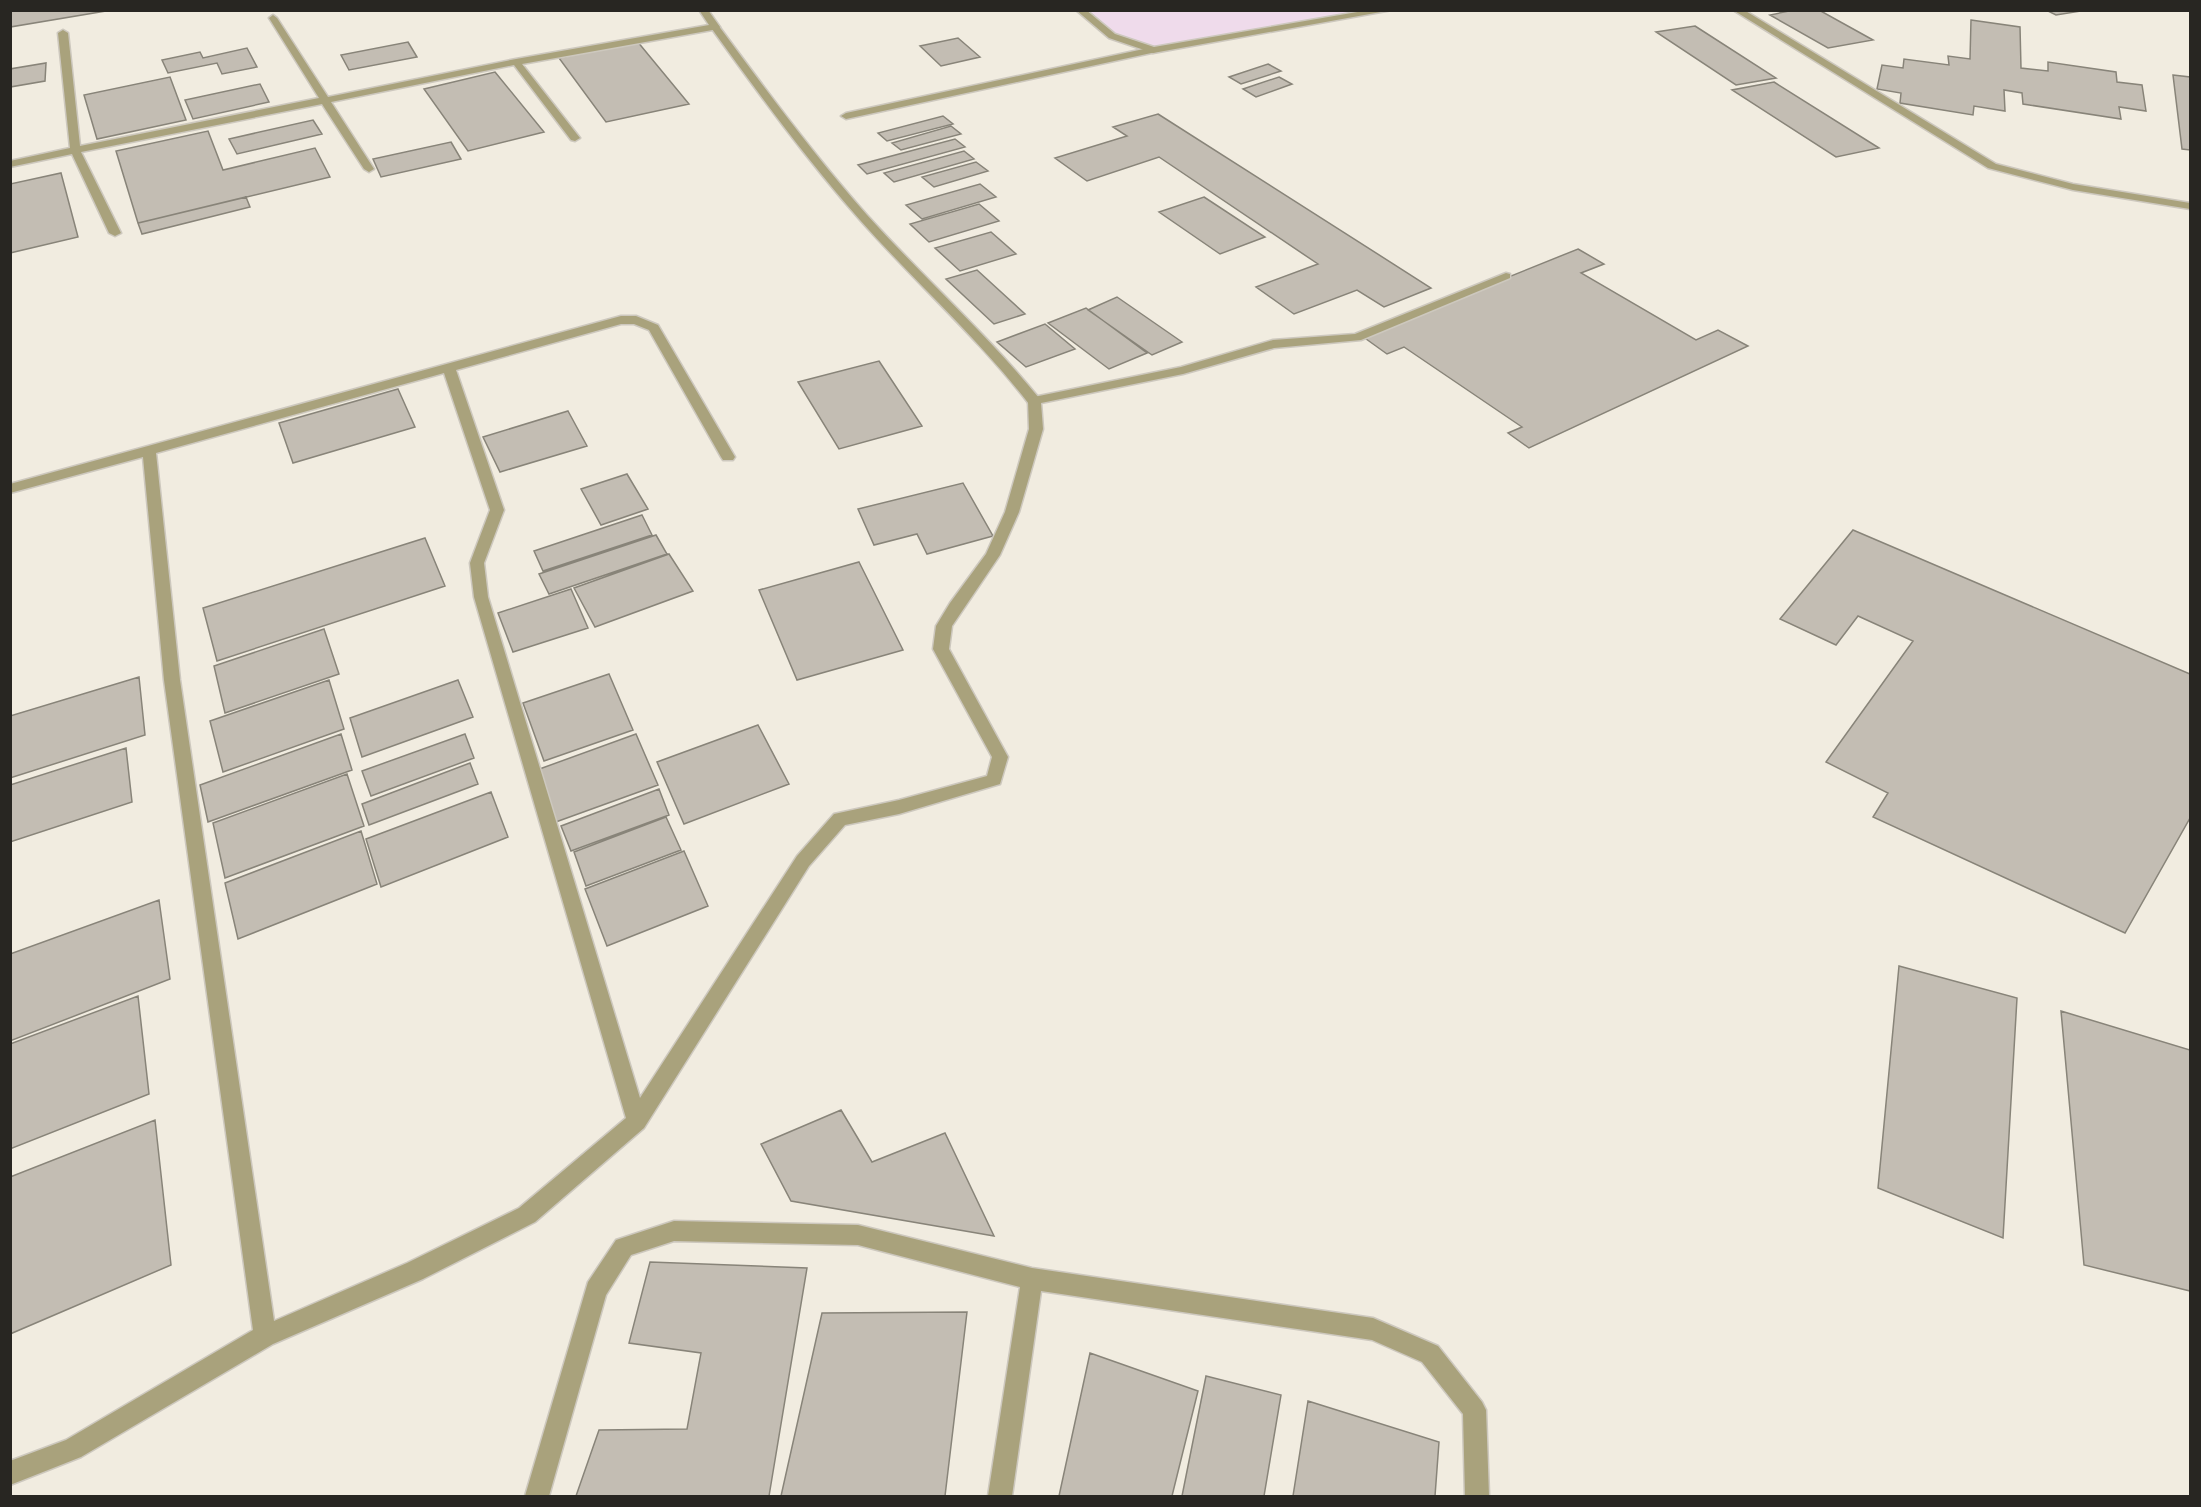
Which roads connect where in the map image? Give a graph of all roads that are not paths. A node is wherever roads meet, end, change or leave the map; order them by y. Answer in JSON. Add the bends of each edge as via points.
{"nodes":[{"id":1,"x":703,"y":10,"type":"edge"},
{"id":2,"x":1080,"y":10,"type":"edge"},
{"id":3,"x":1388,"y":10,"type":"edge"},
{"id":4,"x":1737,"y":10,"type":"edge"},
{"id":5,"x":273,"y":18,"type":"dead end"},
{"id":6,"x":715,"y":27,"type":"junction"},
{"id":7,"x":63,"y":33,"type":"dead end"},
{"id":8,"x":1153,"y":50,"type":"junction"},
{"id":9,"x":516,"y":62,"type":"junction"},
{"id":10,"x":325,"y":99,"type":"junction"},
{"id":11,"x":846,"y":116,"type":"dead end"},
{"id":12,"x":575,"y":138,"type":"dead end"},
{"id":13,"x":75,"y":150,"type":"junction"},
{"id":14,"x":10,"y":164,"type":"edge"},
{"id":15,"x":369,"y":169,"type":"dead end"},
{"id":16,"x":2190,"y":206,"type":"edge"},
{"id":17,"x":115,"y":233,"type":"dead end"},
{"id":18,"x":1506,"y":276,"type":"dead end"},
{"id":19,"x":449,"y":368,"type":"junction"},
{"id":20,"x":1034,"y":401,"type":"junction"},
{"id":21,"x":149,"y":451,"type":"junction"},
{"id":22,"x":728,"y":457,"type":"dead end"},
{"id":23,"x":10,"y":489,"type":"edge"},
{"id":24,"x":637,"y":1121,"type":"junction"},
{"id":25,"x":1032,"y":1279,"type":"junction"},
{"id":26,"x":265,"y":1336,"type":"junction"},
{"id":27,"x":10,"y":1473,"type":"edge"},
{"id":28,"x":537,"y":1497,"type":"edge"},
{"id":29,"x":1000,"y":1497,"type":"edge"},
{"id":30,"x":1476,"y":1497,"type":"edge"}],
"edges":[{"from":1,"to":6,"type":"street"},
{"from":2,"to":8,"type":"street","via":[[1112,36]]},
{"from":3,"to":8,"type":"street"},
{"from":4,"to":16,"type":"street","via":[[1992,166],[2073,187]]},
{"from":5,"to":10,"type":"street"},
{"from":6,"to":9,"type":"street"},
{"from":6,"to":20,"type":"street","via":[[804,146],[887,243],[1005,363]]},
{"from":7,"to":13,"type":"street"},
{"from":8,"to":11,"type":"street"},
{"from":9,"to":10,"type":"street"},
{"from":9,"to":12,"type":"street"},
{"from":10,"to":13,"type":"street"},
{"from":10,"to":15,"type":"street"},
{"from":13,"to":14,"type":"street"},
{"from":13,"to":17,"type":"street"},
{"from":18,"to":20,"type":"street","via":[[1357,337],[1273,344],[1183,370]]},
{"from":19,"to":21,"type":"street"},
{"from":19,"to":22,"type":"street","via":[[621,320],[636,320],[654,328]]},
{"from":19,"to":24,"type":"street","via":[[496,510],[477,563],[481,597]]},
{"from":20,"to":24,"type":"street","via":[[1036,429],[1012,512],[993,555],[944,626],[941,650],[1000,757],[993,780],[840,819],[803,861]]},
{"from":21,"to":23,"type":"street"},
{"from":21,"to":26,"type":"street","via":[[172,680]]},
{"from":24,"to":26,"type":"street","via":[[527,1215],[415,1271]]},
{"from":25,"to":28,"type":"street","via":[[858,1235],[674,1232],[624,1247],[597,1290]]},
{"from":25,"to":29,"type":"street"},
{"from":25,"to":30,"type":"street","via":[[1373,1329],[1430,1354],[1474,1410]]},
{"from":26,"to":27,"type":"street","via":[[73,1449]]}]}
